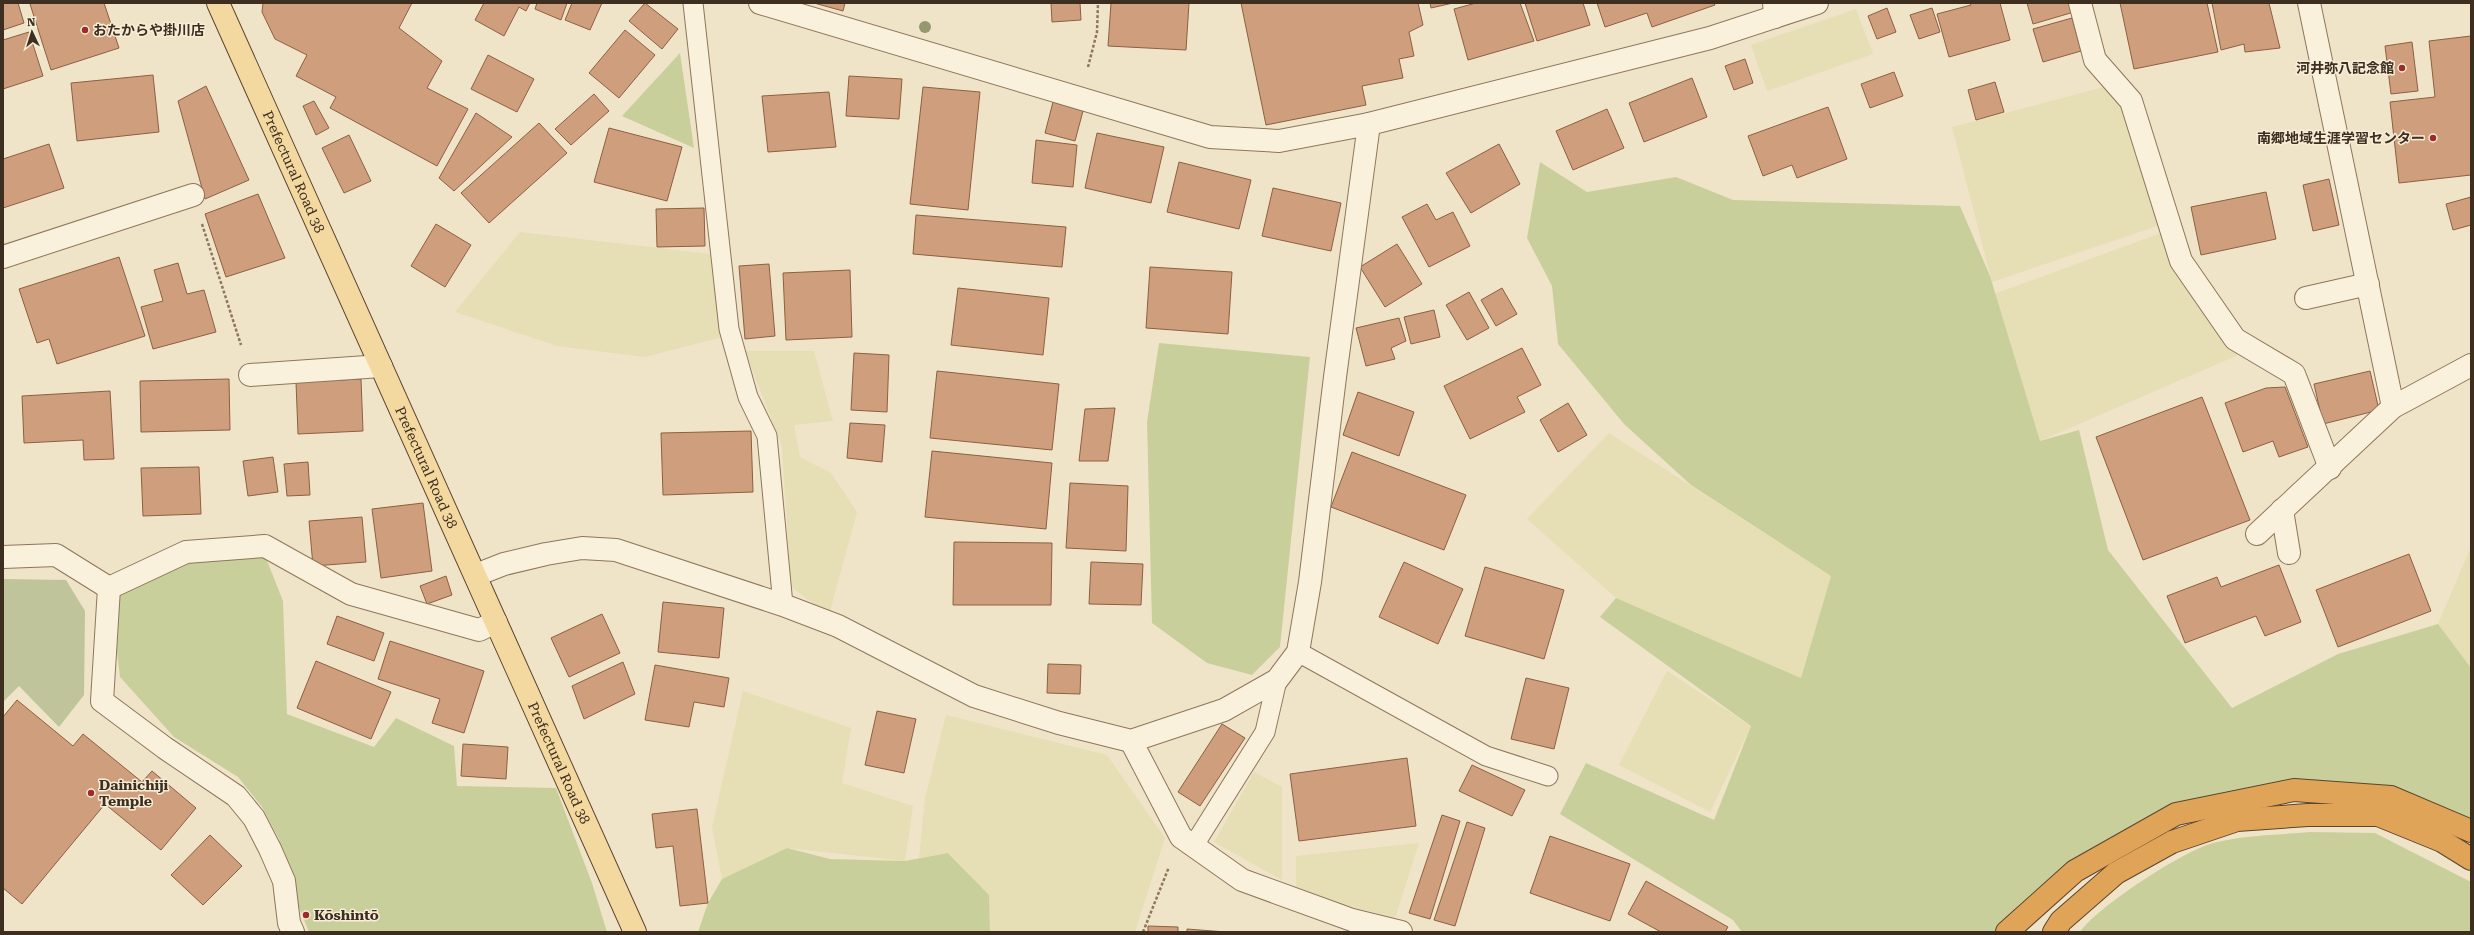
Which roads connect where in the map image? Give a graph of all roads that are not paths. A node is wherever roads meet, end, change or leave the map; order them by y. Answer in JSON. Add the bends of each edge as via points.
{"nodes":[{"id":1,"x":218,"y":3,"type":"edge"},
{"id":2,"x":693,"y":3,"type":"edge"},
{"id":3,"x":760,"y":3,"type":"edge"},
{"id":4,"x":1817,"y":3,"type":"edge"},
{"id":5,"x":2080,"y":3,"type":"edge"},
{"id":6,"x":2309,"y":3,"type":"edge"},
{"id":7,"x":1775,"y":10,"type":"edge"},
{"id":8,"x":1369,"y":124,"type":"junction"},
{"id":9,"x":193,"y":195,"type":"road end"},
{"id":10,"x":3,"y":257,"type":"edge"},
{"id":11,"x":2368,"y":284,"type":"junction"},
{"id":12,"x":2306,"y":298,"type":"dead end"},
{"id":13,"x":2471,"y":365,"type":"edge"},
{"id":14,"x":381,"y":366,"type":"junction"},
{"id":15,"x":250,"y":375,"type":"road end"},
{"id":16,"x":2393,"y":407,"type":"junction"},
{"id":17,"x":2330,"y":468,"type":"junction"},
{"id":18,"x":2282,"y":510,"type":"junction"},
{"id":19,"x":2257,"y":534,"type":"dead end"},
{"id":20,"x":2289,"y":553,"type":"dead end"},
{"id":21,"x":3,"y":557,"type":"edge"},
{"id":22,"x":476,"y":575,"type":"junction"},
{"id":23,"x":110,"y":588,"type":"junction"},
{"id":24,"x":783,"y":605,"type":"junction"},
{"id":25,"x":496,"y":622,"type":"junction"},
{"id":26,"x":1298,"y":652,"type":"junction"},
{"id":27,"x":1277,"y":680,"type":"junction"},
{"id":28,"x":1131,"y":741,"type":"junction"},
{"id":29,"x":1548,"y":776,"type":"dead end"},
{"id":30,"x":2471,"y":831,"type":"edge"},
{"id":31,"x":1187,"y":841,"type":"junction"},
{"id":32,"x":2471,"y":859,"type":"edge"},
{"id":33,"x":286,"y":929,"type":"edge"},
{"id":34,"x":635,"y":932,"type":"edge"},
{"id":35,"x":1401,"y":932,"type":"edge"},
{"id":36,"x":2007,"y":932,"type":"edge"},
{"id":37,"x":2054,"y":932,"type":"edge"}],
"edges":[{"from":1,"to":14,"type":"main road","name":"Prefectural Road 38"},
{"from":2,"to":24,"type":"lane","via":[[729,329],[748,397],[767,436]]},
{"from":3,"to":8,"type":"street","via":[[1210,137],[1279,141]]},
{"from":4,"to":7,"type":"street"},
{"from":5,"to":17,"type":"street","via":[[2095,60],[2131,101],[2181,261],[2235,339],[2294,374]]},
{"from":6,"to":11,"type":"street"},
{"from":7,"to":8,"type":"street","via":[[1703,40]]},
{"from":8,"to":26,"type":"street","via":[[1310,582]]},
{"from":9,"to":10,"type":"street"},
{"from":11,"to":12,"type":"street"},
{"from":11,"to":16,"type":"street"},
{"from":13,"to":16,"type":"street"},
{"from":14,"to":15,"type":"street"},
{"from":14,"to":22,"type":"main road","name":"Prefectural Road 38"},
{"from":16,"to":17,"type":"street"},
{"from":17,"to":18,"type":"street"},
{"from":18,"to":19,"type":"street"},
{"from":18,"to":20,"type":"street"},
{"from":21,"to":23,"type":"street","via":[[56,555]]},
{"from":22,"to":24,"type":"street","via":[[504,564],[546,554],[582,548],[616,550]]},
{"from":22,"to":25,"type":"main road","name":"Prefectural Road 38"},
{"from":23,"to":25,"type":"street","via":[[186,552],[265,546],[351,594],[479,630]]},
{"from":23,"to":33,"type":"street","via":[[102,700],[165,748],[236,796],[254,818],[284,881]]},
{"from":24,"to":28,"type":"street","via":[[838,626],[974,696],[1060,723]]},
{"from":25,"to":34,"type":"main road","name":"Prefectural Road 38"},
{"from":26,"to":27,"type":"street"},
{"from":26,"to":29,"type":"lane","via":[[1486,756]]},
{"from":27,"to":28,"type":"street","via":[[1224,710]]},
{"from":27,"to":31,"type":"lane","via":[[1266,732]]},
{"from":28,"to":31,"type":"street"},
{"from":30,"to":36,"type":"highway","via":[[2391,798],[2294,790],[2176,814],[2075,871]]},
{"from":31,"to":35,"type":"street","via":[[1242,880],[1352,920]]},
{"from":32,"to":37,"type":"highway","via":[[2442,841],[2378,815],[2308,815],[2237,820],[2172,842],[2116,873],[2062,921]]}]}
